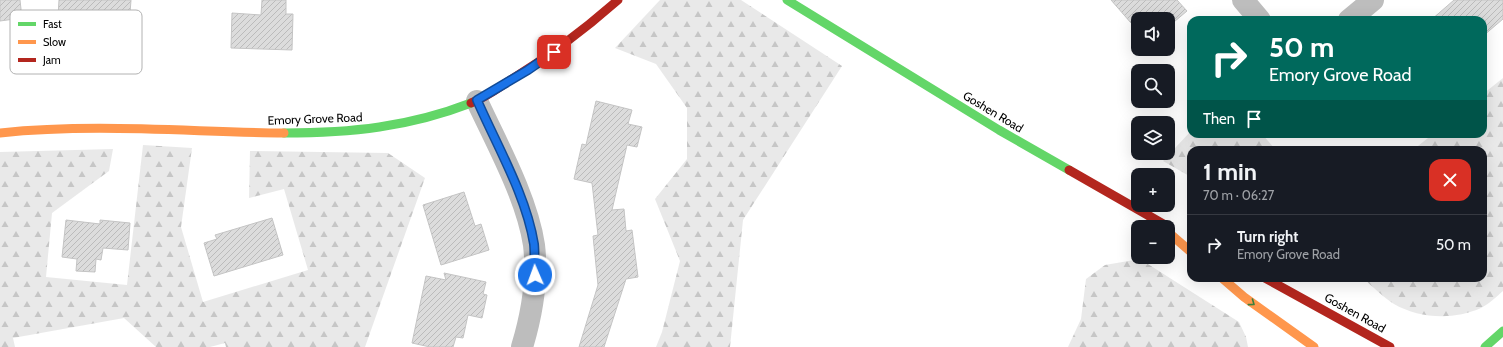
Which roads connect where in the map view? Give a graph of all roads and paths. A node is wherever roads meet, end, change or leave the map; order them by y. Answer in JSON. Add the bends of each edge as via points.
{"nodes":[{"id":1,"x":618,"y":0,"type":"edge"},
{"id":2,"x":787,"y":0,"type":"edge"},
{"id":3,"x":1243,"y":0,"type":"edge"},
{"id":4,"x":1373,"y":0,"type":"edge"},
{"id":5,"x":1257,"y":16,"type":"edge"},
{"id":6,"x":1354,"y":16,"type":"edge"},
{"id":7,"x":477,"y":100,"type":"junction"},
{"id":8,"x":0,"y":133,"type":"edge"},
{"id":9,"x":1148,"y":216,"type":"junction"},
{"id":10,"x":1153,"y":220,"type":"edge"},
{"id":11,"x":1185,"y":235,"type":"dead end"},
{"id":12,"x":1175,"y":238,"type":"edge"},
{"id":13,"x":1187,"y":249,"type":"edge"},
{"id":14,"x":1227,"y":282,"type":"edge"},
{"id":15,"x":1272,"y":282,"type":"edge"},
{"id":16,"x":1503,"y":331,"type":"edge"},
{"id":17,"x":522,"y":347,"type":"edge"},
{"id":18,"x":1314,"y":347,"type":"edge"},
{"id":19,"x":1390,"y":347,"type":"edge"},
{"id":20,"x":1485,"y":347,"type":"edge"}],
"edges":[{"from":1,"to":7,"type":"street","name":"Emory Grove Road","via":[[528,70]]},
{"from":2,"to":9,"type":"street","name":"Goshen Road","via":[[999,130]]},
{"from":3,"to":5,"type":"street"},
{"from":4,"to":6,"type":"street"},
{"from":7,"to":8,"type":"street","name":"Emory Grove Road","via":[[425,119],[356,131],[292,134],[112,128]]},
{"from":7,"to":17,"type":"street","via":[[517,189],[534,246],[533,301]]},
{"from":9,"to":10,"type":"street"},
{"from":9,"to":11,"type":"street","name":"Goshen Road"},
{"from":12,"to":13,"type":"street"},
{"from":14,"to":18,"type":"street","one_way":true},
{"from":15,"to":19,"type":"street","name":"Goshen Road"},
{"from":16,"to":20,"type":"street"}]}
